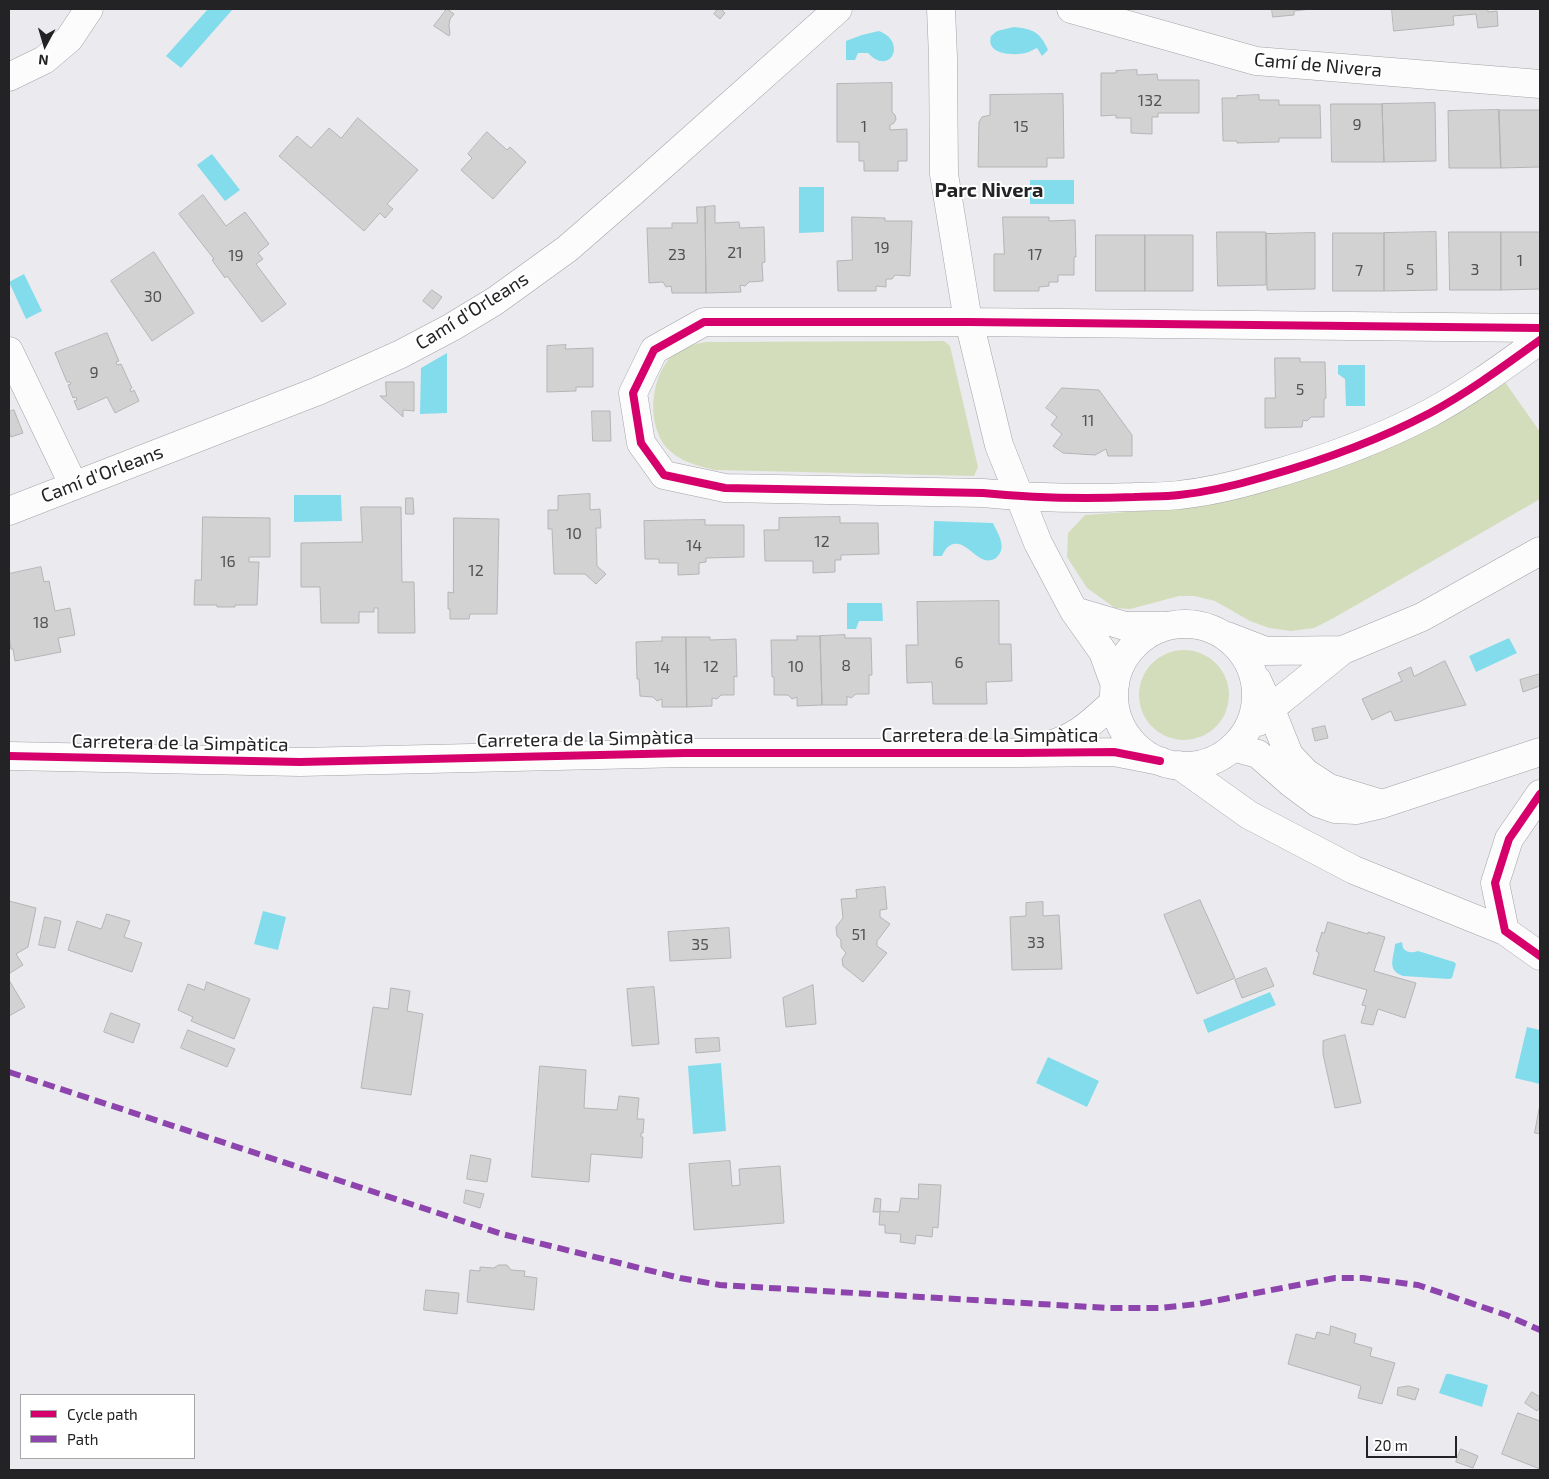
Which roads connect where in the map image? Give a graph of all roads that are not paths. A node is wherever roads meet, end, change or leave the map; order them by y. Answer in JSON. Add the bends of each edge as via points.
{"nodes":[{"id":1,"x":89,"y":9,"type":"edge"},
{"id":2,"x":838,"y":9,"type":"edge"},
{"id":3,"x":941,"y":9,"type":"edge"},
{"id":4,"x":1071,"y":9,"type":"edge"},
{"id":5,"x":9,"y":77,"type":"edge"},
{"id":6,"x":1540,"y":84,"type":"edge"},
{"id":7,"x":969,"y":322,"type":"junction"},
{"id":8,"x":1540,"y":328,"type":"edge"},
{"id":9,"x":1540,"y":340,"type":"edge"},
{"id":10,"x":9,"y":351,"type":"edge"},
{"id":11,"x":74,"y":486,"type":"junction"},
{"id":12,"x":1019,"y":497,"type":"junction"},
{"id":13,"x":9,"y":510,"type":"edge"},
{"id":14,"x":1540,"y":551,"type":"edge"},
{"id":15,"x":1074,"y":611,"type":"junction"},
{"id":16,"x":1167,"y":626,"type":"junction"},
{"id":17,"x":1221,"y":633,"type":"junction"},
{"id":18,"x":1343,"y":650,"type":"junction"},
{"id":19,"x":1250,"y":668,"type":"junction"},
{"id":20,"x":1114,"y":693,"type":"junction"},
{"id":21,"x":1271,"y":710,"type":"junction"},
{"id":22,"x":1233,"y":746,"type":"junction"},
{"id":23,"x":1540,"y":752,"type":"edge"},
{"id":24,"x":1020,"y":753,"type":"junction"},
{"id":25,"x":9,"y":756,"type":"edge"},
{"id":26,"x":1170,"y":763,"type":"junction"},
{"id":27,"x":1540,"y":794,"type":"edge"},
{"id":28,"x":1382,"y":804,"type":"junction"},
{"id":29,"x":1249,"y":815,"type":"junction"},
{"id":30,"x":1505,"y":931,"type":"junction"},
{"id":31,"x":1540,"y":956,"type":"edge"}],
"edges":[{"from":1,"to":5,"type":"street","via":[[69,39],[44,60]]},
{"from":2,"to":11,"type":"street","name":"Camí d'Orleans","via":[[567,249],[452,328],[318,391]]},
{"from":3,"to":7,"type":"street","via":[[944,174]]},
{"from":4,"to":6,"type":"street","name":"Camí de Nivera","via":[[1256,61]]},
{"from":7,"to":8,"type":"street"},
{"from":7,"to":12,"type":"street","via":[[999,445]]},
{"from":7,"to":12,"type":"street","via":[[704,322],[654,350],[633,393],[641,443],[664,475],[725,488],[983,493]]},
{"from":9,"to":12,"type":"street","via":[[1483,381],[1430,413],[1376,439],[1305,466],[1236,485],[1179,495]]},
{"from":10,"to":11,"type":"street"},
{"from":11,"to":13,"type":"street","name":"Camí d'Orleans"},
{"from":12,"to":15,"type":"street","via":[[1038,543]]},
{"from":14,"to":18,"type":"street","via":[[1422,617]]},
{"from":15,"to":16,"type":"street","via":[[1125,626]]},
{"from":15,"to":20,"type":"street","via":[[1103,652]]},
{"from":16,"to":17,"type":"street","via":[[1204,626]]},
{"from":16,"to":20,"type":"street","via":[[1148,634],[1132,647],[1120,664]]},
{"from":17,"to":18,"type":"street","via":[[1266,651]]},
{"from":17,"to":19,"type":"street","via":[[1239,648]]},
{"from":18,"to":21,"type":"street"},
{"from":19,"to":21,"type":"street"},
{"from":19,"to":22,"type":"street","via":[[1256,685],[1256,703],[1251,721]]},
{"from":20,"to":24,"type":"street","name":"Carretera de la Simpàtica","via":[[1084,730],[1052,745]]},
{"from":20,"to":26,"type":"street","via":[[1119,721],[1129,738],[1144,752]]},
{"from":21,"to":22,"type":"street"},
{"from":21,"to":28,"type":"street","via":[[1289,755],[1306,773],[1328,788]]},
{"from":22,"to":26,"type":"street","via":[[1216,758],[1198,764]]},
{"from":22,"to":28,"type":"street","via":[[1258,754],[1318,803],[1335,809],[1356,810]]},
{"from":22,"to":29,"type":"street","via":[[1223,760],[1225,771]]},
{"from":23,"to":28,"type":"street"},
{"from":24,"to":25,"type":"street","name":"Carretera de la Simpàtica","via":[[685,753],[300,762]]},
{"from":24,"to":26,"type":"street","name":"Carretera de la Simpàtica","via":[[1114,752]]},
{"from":26,"to":29,"type":"street"},
{"from":27,"to":30,"type":"street","via":[[1509,838],[1495,883]]},
{"from":29,"to":30,"type":"street","via":[[1354,870]]},
{"from":30,"to":31,"type":"street"}]}
